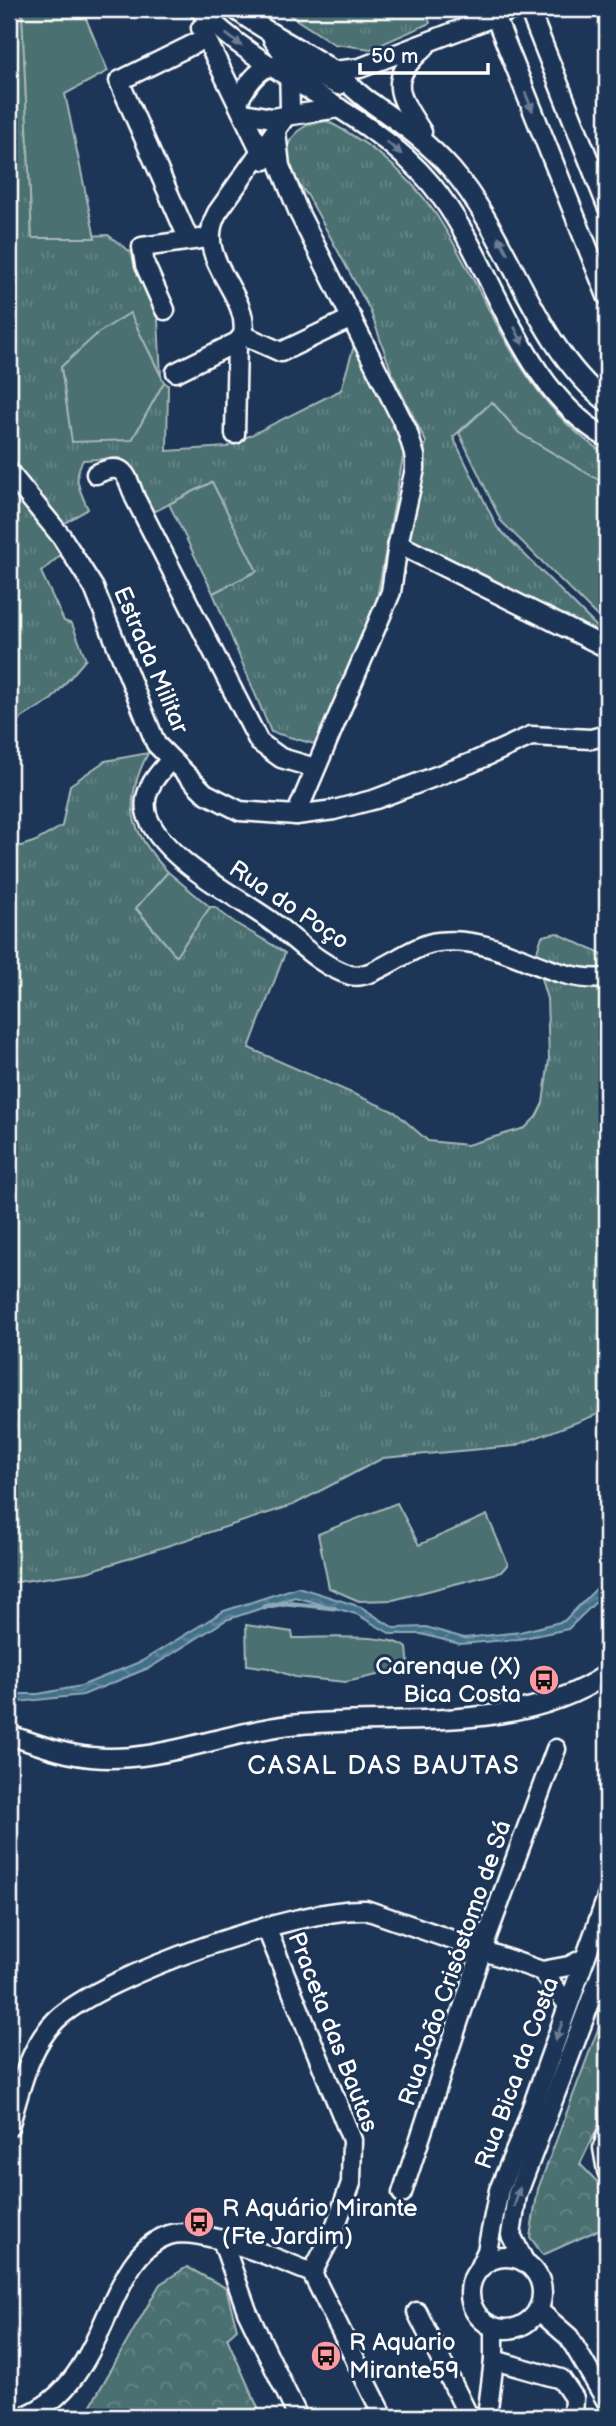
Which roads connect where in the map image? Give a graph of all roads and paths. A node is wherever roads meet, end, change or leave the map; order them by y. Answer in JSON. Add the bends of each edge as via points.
{"nodes":[{"id":1,"x":192,"y":9,"type":"edge"},
{"id":2,"x":199,"y":9,"type":"edge"},
{"id":3,"x":235,"y":9,"type":"edge"},
{"id":4,"x":514,"y":9,"type":"edge"},
{"id":5,"x":529,"y":9,"type":"edge"},
{"id":6,"x":495,"y":16,"type":"junction"},
{"id":7,"x":268,"y":33,"type":"junction"},
{"id":8,"x":206,"y":38,"type":"junction"},
{"id":9,"x":433,"y":40,"type":"junction"},
{"id":10,"x":284,"y":69,"type":"junction"},
{"id":11,"x":333,"y":71,"type":"junction"},
{"id":12,"x":366,"y":99,"type":"junction"},
{"id":13,"x":241,"y":108,"type":"junction"},
{"id":14,"x":339,"y":108,"type":"junction"},
{"id":15,"x":287,"y":117,"type":"junction"},
{"id":16,"x":276,"y":132,"type":"junction"},
{"id":17,"x":433,"y":149,"type":"junction"},
{"id":18,"x":261,"y":152,"type":"junction"},
{"id":19,"x":607,"y":206,"type":"edge"},
{"id":20,"x":299,"y":213,"type":"junction"},
{"id":21,"x":210,"y":238,"type":"junction"},
{"id":22,"x":189,"y":240,"type":"junction"},
{"id":23,"x":607,"y":296,"type":"edge"},
{"id":24,"x":165,"y":310,"type":"dead end"},
{"id":25,"x":352,"y":318,"type":"junction"},
{"id":26,"x":240,"y":338,"type":"junction"},
{"id":27,"x":176,"y":372,"type":"dead end"},
{"id":28,"x":607,"y":402,"type":"edge"},
{"id":29,"x":235,"y":434,"type":"dead end"},
{"id":30,"x":607,"y":438,"type":"edge"},
{"id":31,"x":9,"y":472,"type":"edge"},
{"id":32,"x":96,"y":474,"type":"dead end"},
{"id":33,"x":398,"y":544,"type":"junction"},
{"id":34,"x":607,"y":648,"type":"edge"},
{"id":35,"x":607,"y":735,"type":"edge"},
{"id":36,"x":172,"y":760,"type":"junction"},
{"id":37,"x":315,"y":768,"type":"junction"},
{"id":38,"x":296,"y":815,"type":"junction"},
{"id":39,"x":607,"y":978,"type":"edge"},
{"id":40,"x":607,"y":1674,"type":"edge"},
{"id":41,"x":9,"y":1735,"type":"edge"},
{"id":42,"x":556,"y":1749,"type":"dead end"},
{"id":43,"x":607,"y":1897,"type":"edge"},
{"id":44,"x":266,"y":1927,"type":"junction"},
{"id":45,"x":482,"y":1950,"type":"junction"},
{"id":46,"x":585,"y":1958,"type":"junction"},
{"id":47,"x":607,"y":1958,"type":"edge"},
{"id":48,"x":542,"y":1971,"type":"junction"},
{"id":49,"x":568,"y":2005,"type":"junction"},
{"id":50,"x":9,"y":2127,"type":"edge"},
{"id":51,"x":607,"y":2134,"type":"edge"},
{"id":52,"x":607,"y":2171,"type":"edge"},
{"id":53,"x":402,"y":2193,"type":"dead end"},
{"id":54,"x":222,"y":2240,"type":"junction"},
{"id":55,"x":524,"y":2261,"type":"junction"},
{"id":56,"x":479,"y":2268,"type":"junction"},
{"id":57,"x":312,"y":2273,"type":"junction"},
{"id":58,"x":538,"y":2309,"type":"junction"},
{"id":59,"x":417,"y":2312,"type":"dead end"},
{"id":60,"x":494,"y":2328,"type":"junction"},
{"id":61,"x":494,"y":2360,"type":"junction"},
{"id":62,"x":607,"y":2402,"type":"edge"},
{"id":63,"x":23,"y":2417,"type":"edge"},
{"id":64,"x":298,"y":2417,"type":"edge"},
{"id":65,"x":384,"y":2417,"type":"edge"},
{"id":66,"x":469,"y":2417,"type":"edge"},
{"id":67,"x":487,"y":2417,"type":"edge"},
{"id":68,"x":573,"y":2417,"type":"edge"}],
"edges":[{"from":1,"to":8,"type":"street"},
{"from":2,"to":10,"type":"street","one_way":true,"via":[[238,44]]},
{"from":3,"to":7,"type":"street"},
{"from":4,"to":6,"type":"street"},
{"from":5,"to":19,"type":"street"},
{"from":6,"to":9,"type":"street"},
{"from":6,"to":23,"type":"street","one_way":true},
{"from":7,"to":10,"type":"street"},
{"from":7,"to":11,"type":"street"},
{"from":8,"to":13,"type":"street"},
{"from":8,"to":22,"type":"street","via":[[120,81]]},
{"from":9,"to":11,"type":"street","via":[[360,68]]},
{"from":9,"to":17,"type":"street","via":[[406,65],[399,82],[404,104]]},
{"from":10,"to":12,"type":"street"},
{"from":10,"to":13,"type":"street","via":[[253,77]]},
{"from":10,"to":14,"type":"street"},
{"from":10,"to":15,"type":"street","via":[[292,100]]},
{"from":11,"to":12,"type":"street"},
{"from":12,"to":17,"type":"street","via":[[403,122]]},
{"from":13,"to":15,"type":"street","via":[[258,118]]},
{"from":13,"to":18,"type":"street"},
{"from":14,"to":15,"type":"street"},
{"from":14,"to":30,"type":"street","one_way":true,"via":[[394,147],[429,181],[468,238],[531,359],[561,399]]},
{"from":15,"to":16,"type":"street"},
{"from":16,"to":18,"type":"street"},
{"from":16,"to":20,"type":"street","via":[[277,155]]},
{"from":28,"to":17,"type":"street","one_way":true,"via":[[568,363],[494,228]]},
{"from":18,"to":20,"type":"street"},
{"from":18,"to":21,"type":"street","via":[[217,213]]},
{"from":20,"to":25,"type":"street"},
{"from":21,"to":22,"type":"street"},
{"from":21,"to":26,"type":"street","via":[[239,312]]},
{"from":22,"to":24,"type":"street","via":[[147,244],[141,250]]},
{"from":25,"to":26,"type":"street","via":[[281,352]]},
{"from":25,"to":33,"type":"street","via":[[407,430],[415,456]]},
{"from":26,"to":27,"type":"street"},
{"from":26,"to":29,"type":"street"},
{"from":31,"to":36,"type":"street","name":"Estrada Militar","via":[[61,536],[94,589],[156,744]]},
{"from":32,"to":37,"type":"street","via":[[110,467],[126,474],[259,742],[281,758]]},
{"from":33,"to":34,"type":"street"},
{"from":33,"to":37,"type":"street","via":[[387,606]]},
{"from":35,"to":38,"type":"street","name":"Estrada Militar","via":[[591,739],[531,736],[376,799]]},
{"from":36,"to":38,"type":"street","name":"Estrada Militar","via":[[205,793],[240,811]]},
{"from":36,"to":39,"type":"street","name":"Rua do Poço","via":[[150,784],[145,800],[148,818],[158,834],[211,883],[269,919],[315,959],[352,976],[377,971],[400,954],[435,942],[476,942],[551,970],[589,980]]},
{"from":37,"to":38,"type":"street"},
{"from":40,"to":41,"type":"street","via":[[533,1708],[469,1716],[289,1725],[143,1755],[90,1757]]},
{"from":42,"to":45,"type":"street","name":"Rua João Crisóstomo de Sá"},
{"from":43,"to":46,"type":"street","name":"Rua Bica da Costa"},
{"from":44,"to":45,"type":"street","via":[[341,1909],[366,1910]]},
{"from":44,"to":50,"type":"street","via":[[84,1997],[54,2022],[31,2057]]},
{"from":44,"to":57,"type":"street","name":"Praceta das Bautas","via":[[352,2140],[351,2183]]},
{"from":45,"to":48,"type":"street"},
{"from":45,"to":53,"type":"street","name":"Rua João Crisóstomo de Sá"},
{"from":46,"to":48,"type":"street"},
{"from":46,"to":49,"type":"street","name":"Rua Bica da Costa"},
{"from":55,"to":47,"type":"street","name":"Rua Bica da Costa","one_way":true,"via":[[510,2235],[517,2194]]},
{"from":48,"to":49,"type":"street"},
{"from":49,"to":56,"type":"street","name":"Rua Bica da Costa","one_way":true,"via":[[499,2190],[487,2251]]},
{"from":51,"to":52,"type":"street","via":[[603,2148]]},
{"from":54,"to":57,"type":"street"},
{"from":54,"to":63,"type":"street","via":[[170,2234],[143,2251],[83,2370],[60,2395]]},
{"from":54,"to":64,"type":"street","via":[[247,2311]]},
{"from":55,"to":56,"type":"street","via":[[500,2257]]},
{"from":55,"to":58,"type":"street","via":[[539,2278],[542,2299]]},
{"from":56,"to":60,"type":"street","via":[[469,2290],[470,2302],[475,2313]]},
{"from":57,"to":65,"type":"street"},
{"from":58,"to":60,"type":"street","via":[[515,2329]]},
{"from":58,"to":62,"type":"street","via":[[569,2337]]},
{"from":59,"to":66,"type":"street"},
{"from":60,"to":61,"type":"street"},
{"from":61,"to":67,"type":"street"},
{"from":61,"to":68,"type":"street","via":[[561,2379],[574,2398]]}]}
